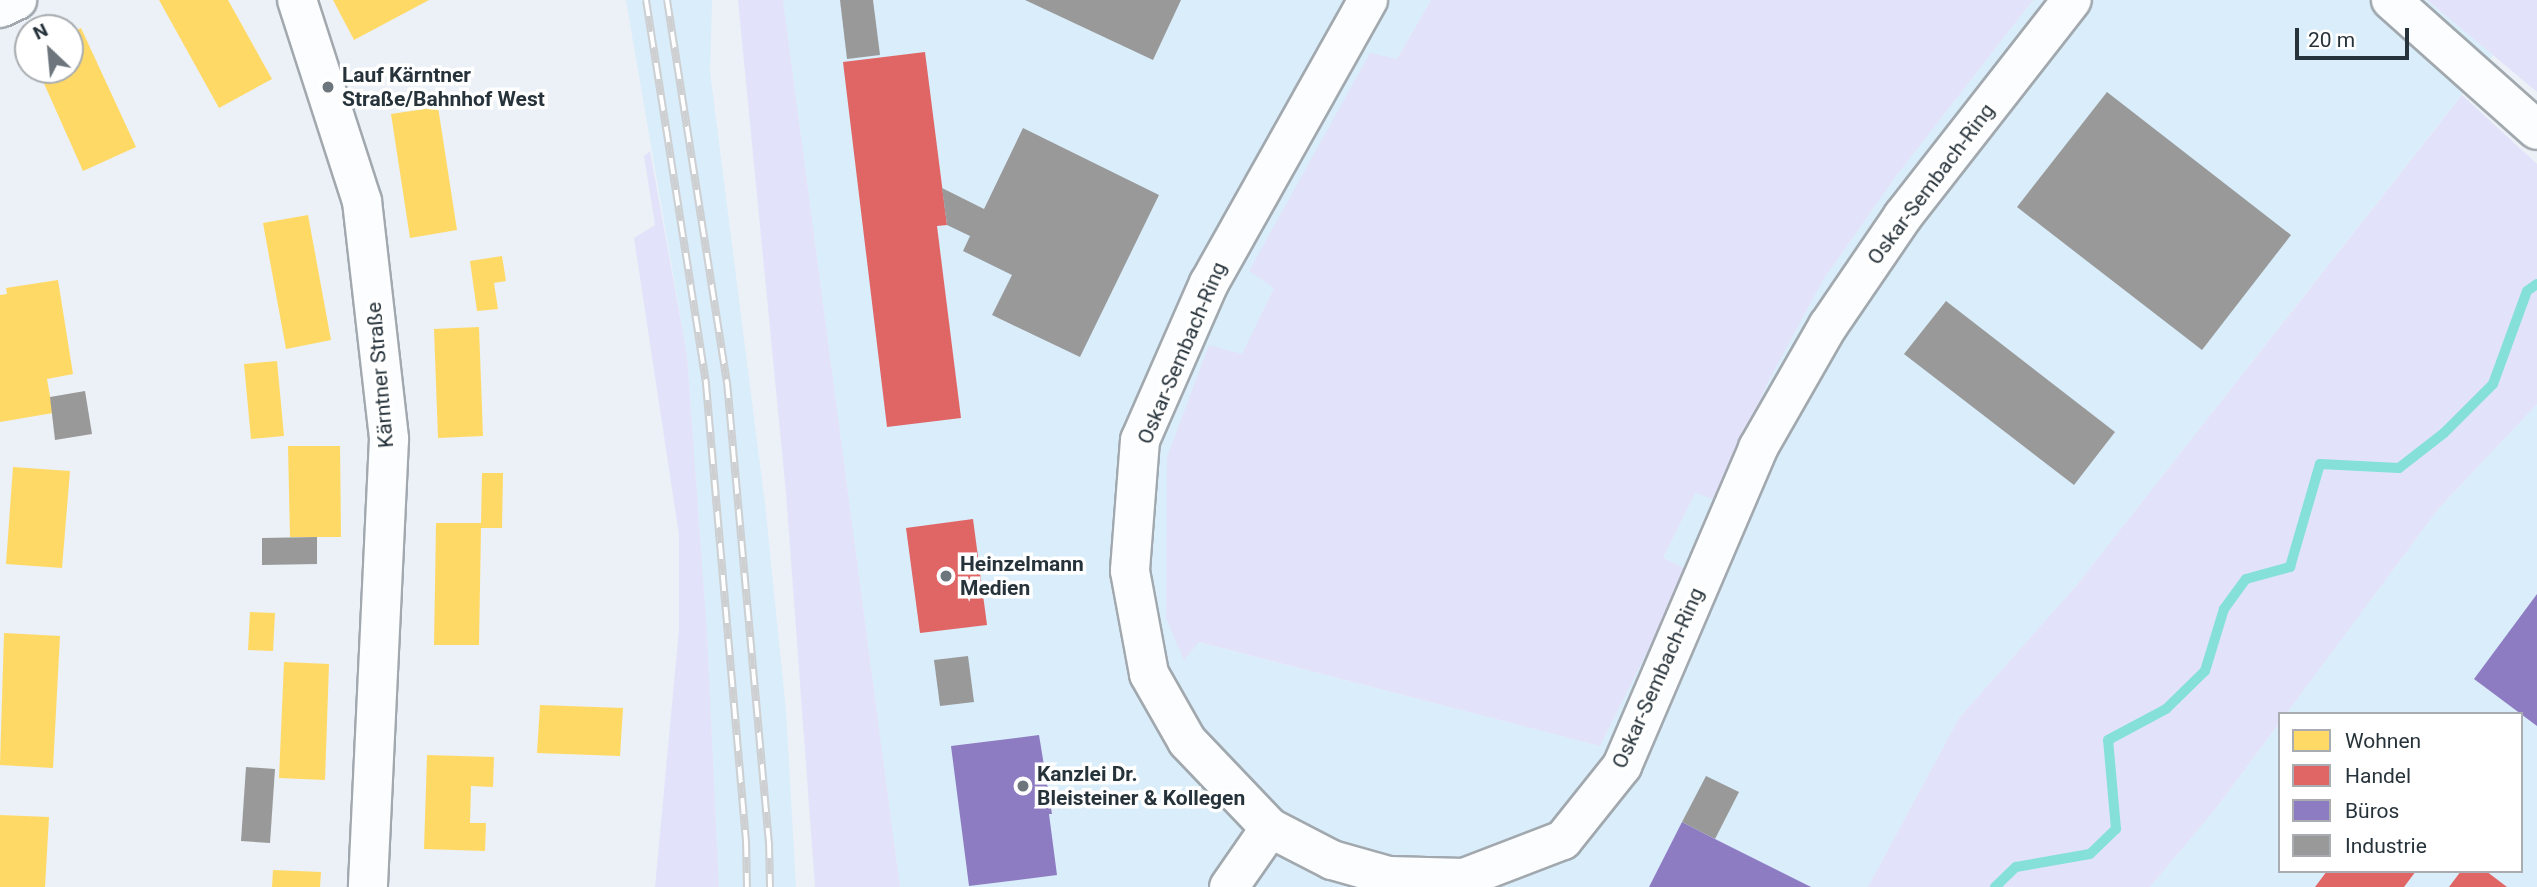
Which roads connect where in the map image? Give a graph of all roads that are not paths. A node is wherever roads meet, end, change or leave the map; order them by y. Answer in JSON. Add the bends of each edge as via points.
{"nodes":[{"id":1,"x":17,"y":0,"type":"edge"},
{"id":2,"x":297,"y":0,"type":"edge"},
{"id":3,"x":1368,"y":0,"type":"edge"},
{"id":4,"x":2072,"y":0,"type":"edge"},
{"id":5,"x":2391,"y":0,"type":"edge"},
{"id":6,"x":0,"y":8,"type":"edge"},
{"id":7,"x":2537,"y":130,"type":"edge"},
{"id":8,"x":1270,"y":828,"type":"junction"},
{"id":9,"x":368,"y":887,"type":"edge"},
{"id":10,"x":1229,"y":887,"type":"edge"}],
"edges":[{"from":1,"to":6,"type":"street"},
{"from":2,"to":9,"type":"street","name":"Kärntner Straße","via":[[362,201],[389,439]]},
{"from":3,"to":8,"type":"street","name":"Oskar-Sembach-Ring","via":[[1209,283],[1140,440],[1130,571],[1149,674],[1187,741]]},
{"from":4,"to":8,"type":"street","name":"Oskar-Sembach-Ring","via":[[1903,216],[1828,326],[1758,448],[1622,766],[1563,840],[1464,878],[1388,876],[1332,860]]},
{"from":5,"to":7,"type":"street"},
{"from":8,"to":10,"type":"street"}]}
